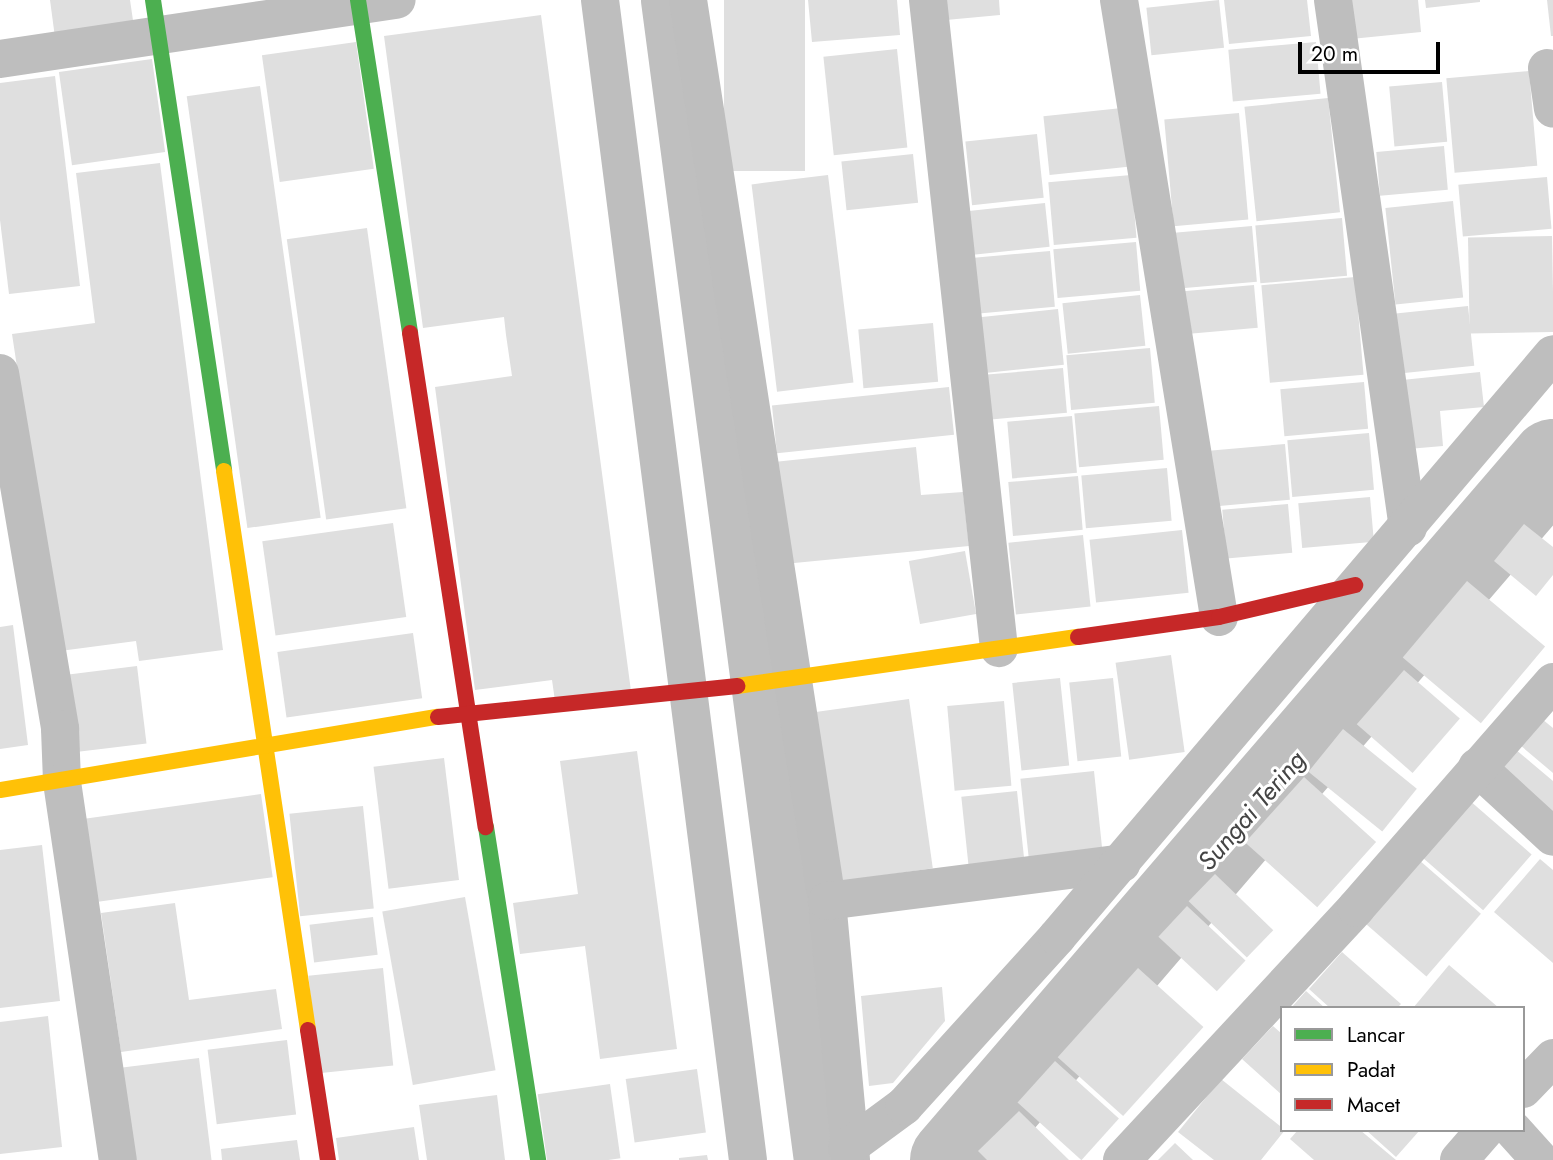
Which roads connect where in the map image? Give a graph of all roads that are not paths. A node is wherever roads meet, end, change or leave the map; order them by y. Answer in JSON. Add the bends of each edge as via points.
{"nodes":[{"id":1,"x":153,"y":0,"type":"edge"},
{"id":2,"x":397,"y":0,"type":"edge"},
{"id":3,"x":600,"y":0,"type":"edge"},
{"id":4,"x":688,"y":0,"type":"edge"},
{"id":5,"x":928,"y":0,"type":"edge"},
{"id":6,"x":1119,"y":0,"type":"edge"},
{"id":7,"x":1333,"y":0,"type":"edge"},
{"id":8,"x":359,"y":3,"type":"edge"},
{"id":9,"x":158,"y":37,"type":"junction"},
{"id":10,"x":0,"y":59,"type":"edge"},
{"id":11,"x":1547,"y":68,"type":"dead end"},
{"id":12,"x":1553,"y":109,"type":"edge"},
{"id":13,"x":1553,"y":354,"type":"edge"},
{"id":14,"x":0,"y":373,"type":"edge"},
{"id":15,"x":1408,"y":528,"type":"junction"},
{"id":16,"x":1355,"y":585,"type":"junction"},
{"id":17,"x":1219,"y":617,"type":"junction"},
{"id":18,"x":999,"y":648,"type":"junction"},
{"id":19,"x":784,"y":680,"type":"junction"},
{"id":20,"x":1553,"y":682,"type":"edge"},
{"id":21,"x":694,"y":691,"type":"junction"},
{"id":22,"x":467,"y":712,"type":"junction"},
{"id":23,"x":265,"y":745,"type":"junction"},
{"id":24,"x":1477,"y":767,"type":"junction"},
{"id":25,"x":62,"y":782,"type":"junction"},
{"id":26,"x":0,"y":790,"type":"edge"},
{"id":27,"x":1553,"y":837,"type":"edge"},
{"id":28,"x":1122,"y":863,"type":"junction"},
{"id":29,"x":827,"y":901,"type":"junction"},
{"id":30,"x":1553,"y":1058,"type":"edge"},
{"id":31,"x":1525,"y":1087,"type":"edge"},
{"id":32,"x":1483,"y":1132,"type":"edge"},
{"id":33,"x":1515,"y":1132,"type":"edge"},
{"id":34,"x":849,"y":1154,"type":"edge"},
{"id":35,"x":118,"y":1160,"type":"edge"},
{"id":36,"x":328,"y":1160,"type":"edge"},
{"id":37,"x":538,"y":1160,"type":"edge"},
{"id":38,"x":748,"y":1160,"type":"edge"},
{"id":39,"x":1122,"y":1160,"type":"edge"},
{"id":40,"x":1459,"y":1160,"type":"edge"},
{"id":41,"x":1540,"y":1160,"type":"edge"}],
"edges":[{"from":1,"to":9,"type":"street"},
{"from":2,"to":8,"type":"street"},
{"from":3,"to":21,"type":"street"},
{"from":4,"to":19,"type":"street"},
{"from":5,"to":18,"type":"street"},
{"from":6,"to":17,"type":"street"},
{"from":7,"to":15,"type":"street"},
{"from":8,"to":9,"type":"street"},
{"from":8,"to":22,"type":"street"},
{"from":9,"to":10,"type":"street"},
{"from":9,"to":23,"type":"street"},
{"from":11,"to":12,"type":"street"},
{"from":13,"to":15,"type":"street"},
{"from":14,"to":25,"type":"street","via":[[52,679]]},
{"from":15,"to":16,"type":"street"},
{"from":16,"to":17,"type":"street"},
{"from":16,"to":28,"type":"street"},
{"from":17,"to":18,"type":"street"},
{"from":18,"to":19,"type":"street"},
{"from":19,"to":21,"type":"street"},
{"from":19,"to":29,"type":"street"},
{"from":20,"to":24,"type":"street"},
{"from":21,"to":22,"type":"street"},
{"from":21,"to":38,"type":"street"},
{"from":22,"to":23,"type":"street"},
{"from":22,"to":37,"type":"street"},
{"from":23,"to":25,"type":"street"},
{"from":23,"to":36,"type":"street"},
{"from":24,"to":27,"type":"street"},
{"from":24,"to":39,"type":"street","via":[[1356,908]]},
{"from":25,"to":26,"type":"street"},
{"from":25,"to":35,"type":"street"},
{"from":28,"to":29,"type":"street"},
{"from":28,"to":34,"type":"street","via":[[904,1106]]},
{"from":29,"to":34,"type":"street"},
{"from":30,"to":31,"type":"street"},
{"from":32,"to":40,"type":"street"},
{"from":33,"to":41,"type":"street"}]}
